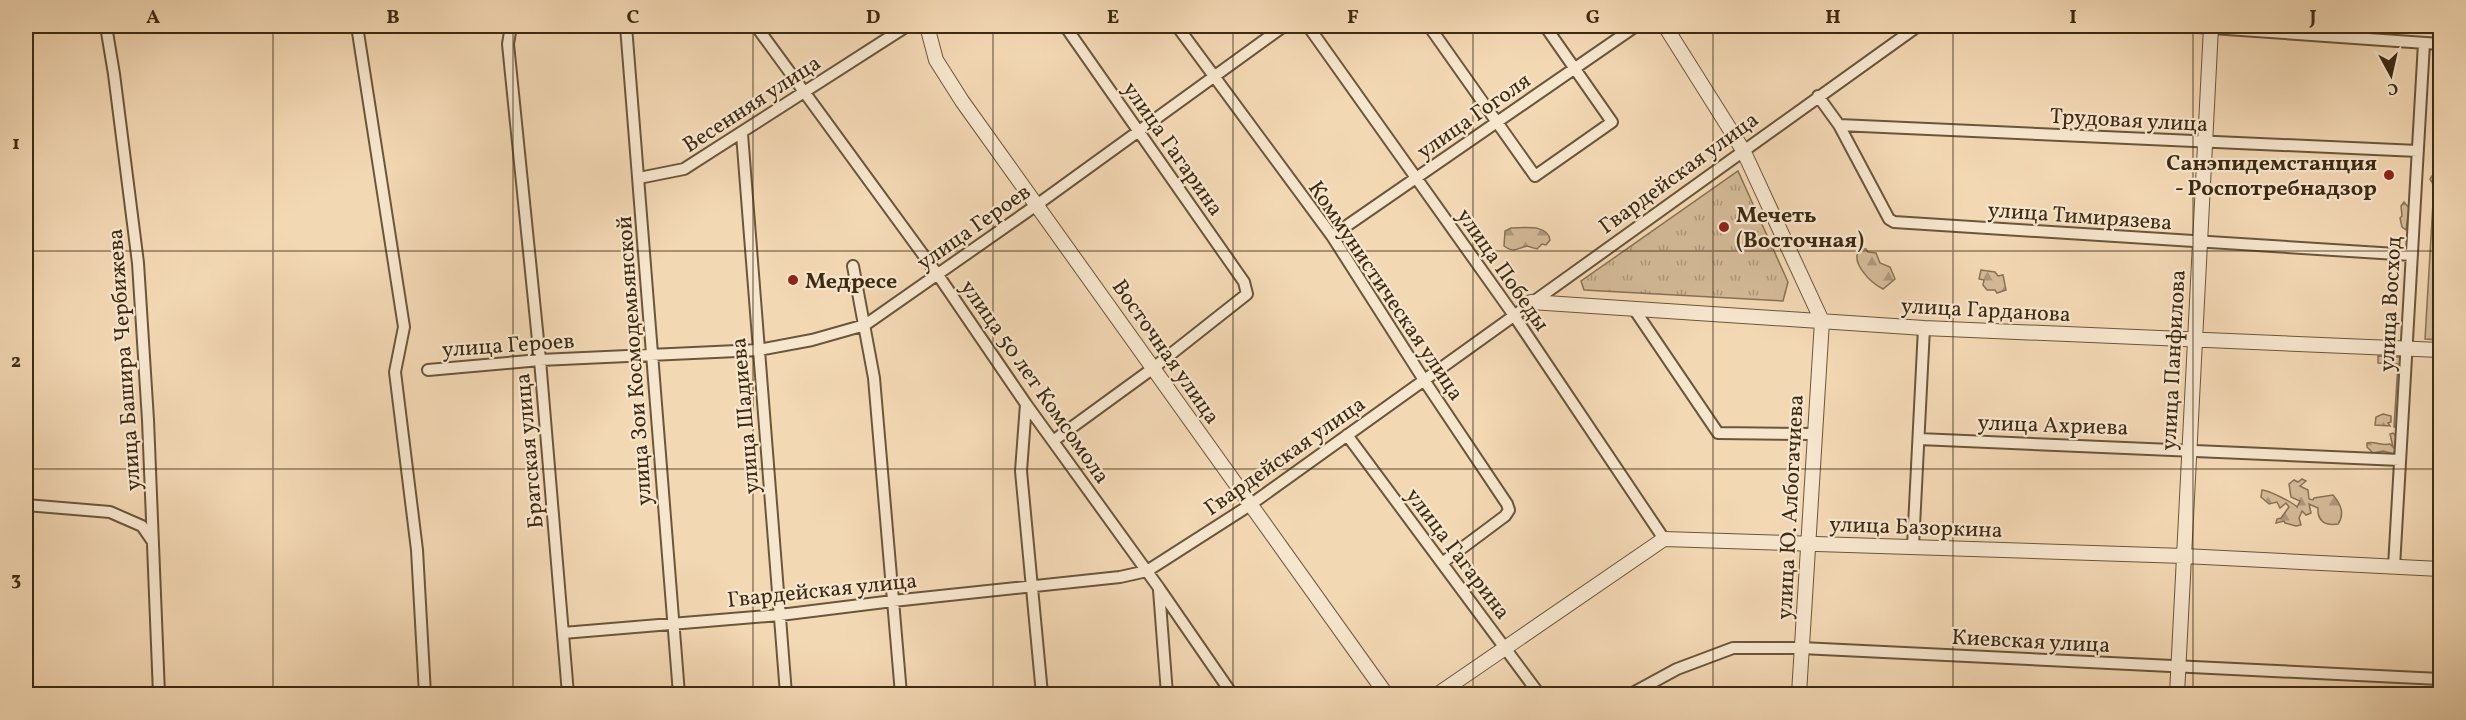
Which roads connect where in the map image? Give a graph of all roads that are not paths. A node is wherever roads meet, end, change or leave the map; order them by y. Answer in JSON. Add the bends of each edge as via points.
{"nodes":[{"id":1,"x":106,"y":26,"type":"edge"},
{"id":2,"x":357,"y":26,"type":"edge"},
{"id":3,"x":511,"y":26,"type":"edge"},
{"id":4,"x":626,"y":26,"type":"edge"},
{"id":5,"x":756,"y":26,"type":"edge"},
{"id":6,"x":908,"y":26,"type":"edge"},
{"id":7,"x":927,"y":26,"type":"edge"},
{"id":8,"x":1065,"y":26,"type":"edge"},
{"id":9,"x":1177,"y":26,"type":"edge"},
{"id":10,"x":1284,"y":26,"type":"edge"},
{"id":11,"x":1308,"y":26,"type":"edge"},
{"id":12,"x":1429,"y":26,"type":"edge"},
{"id":13,"x":1545,"y":26,"type":"edge"},
{"id":14,"x":1636,"y":26,"type":"edge"},
{"id":15,"x":1665,"y":26,"type":"edge"},
{"id":16,"x":1918,"y":26,"type":"edge"},
{"id":17,"x":2183,"y":26,"type":"edge"},
{"id":18,"x":2211,"y":27,"type":"edge"},
{"id":19,"x":2424,"y":43,"type":"junction"},
{"id":20,"x":2440,"y":44,"type":"edge"},
{"id":21,"x":1574,"y":68,"type":"junction"},
{"id":22,"x":1214,"y":76,"type":"junction"},
{"id":23,"x":804,"y":93,"type":"junction"},
{"id":24,"x":1818,"y":96,"type":"junction"},
{"id":25,"x":1496,"y":123,"type":"junction"},
{"id":26,"x":1839,"y":125,"type":"junction"},
{"id":27,"x":1138,"y":132,"type":"junction"},
{"id":28,"x":742,"y":134,"type":"junction"},
{"id":29,"x":2204,"y":142,"type":"junction"},
{"id":30,"x":1743,"y":150,"type":"junction"},
{"id":31,"x":2418,"y":152,"type":"junction"},
{"id":32,"x":639,"y":178,"type":"junction"},
{"id":33,"x":1416,"y":178,"type":"junction"},
{"id":34,"x":1038,"y":204,"type":"junction"},
{"id":35,"x":1332,"y":236,"type":"junction"},
{"id":36,"x":2198,"y":242,"type":"junction"},
{"id":37,"x":2412,"y":255,"type":"junction"},
{"id":38,"x":853,"y":266,"type":"dead end"},
{"id":39,"x":938,"y":275,"type":"junction"},
{"id":40,"x":1531,"y":302,"type":"junction"},
{"id":41,"x":1634,"y":309,"type":"junction"},
{"id":42,"x":1513,"y":314,"type":"junction"},
{"id":43,"x":1822,"y":321,"type":"junction"},
{"id":44,"x":865,"y":325,"type":"junction"},
{"id":45,"x":1924,"y":328,"type":"junction"},
{"id":46,"x":2194,"y":339,"type":"junction"},
{"id":47,"x":2406,"y":348,"type":"junction"},
{"id":48,"x":759,"y":350,"type":"junction"},
{"id":49,"x":2440,"y":350,"type":"edge"},
{"id":50,"x":652,"y":356,"type":"junction"},
{"id":51,"x":540,"y":360,"type":"junction"},
{"id":52,"x":428,"y":369,"type":"dead end"},
{"id":53,"x":1152,"y":369,"type":"junction"},
{"id":54,"x":1424,"y":380,"type":"junction"},
{"id":55,"x":1026,"y":404,"type":"junction"},
{"id":56,"x":1813,"y":434,"type":"junction"},
{"id":57,"x":1347,"y":435,"type":"junction"},
{"id":58,"x":1919,"y":439,"type":"junction"},
{"id":59,"x":1053,"y":441,"type":"junction"},
{"id":60,"x":2188,"y":449,"type":"junction"},
{"id":61,"x":2400,"y":460,"type":"junction"},
{"id":62,"x":26,"y":505,"type":"edge"},
{"id":63,"x":1250,"y":505,"type":"junction"},
{"id":64,"x":1664,"y":539,"type":"junction"},
{"id":65,"x":153,"y":542,"type":"junction"},
{"id":66,"x":1807,"y":543,"type":"junction"},
{"id":67,"x":1913,"y":546,"type":"junction"},
{"id":68,"x":2184,"y":556,"type":"junction"},
{"id":69,"x":1442,"y":563,"type":"junction"},
{"id":70,"x":2394,"y":567,"type":"junction"},
{"id":71,"x":2440,"y":569,"type":"edge"},
{"id":72,"x":1147,"y":571,"type":"junction"},
{"id":73,"x":1032,"y":586,"type":"junction"},
{"id":74,"x":1159,"y":588,"type":"junction"},
{"id":75,"x":893,"y":601,"type":"junction"},
{"id":76,"x":780,"y":615,"type":"junction"},
{"id":77,"x":673,"y":624,"type":"junction"},
{"id":78,"x":563,"y":633,"type":"junction"},
{"id":79,"x":1506,"y":647,"type":"junction"},
{"id":80,"x":1801,"y":648,"type":"junction"},
{"id":81,"x":2178,"y":666,"type":"junction"},
{"id":82,"x":2440,"y":679,"type":"edge"},
{"id":83,"x":159,"y":694,"type":"edge"},
{"id":84,"x":425,"y":694,"type":"edge"},
{"id":85,"x":567,"y":694,"type":"edge"},
{"id":86,"x":679,"y":694,"type":"edge"},
{"id":87,"x":786,"y":694,"type":"edge"},
{"id":88,"x":901,"y":694,"type":"edge"},
{"id":89,"x":1042,"y":694,"type":"edge"},
{"id":90,"x":1167,"y":694,"type":"edge"},
{"id":91,"x":1232,"y":694,"type":"edge"},
{"id":92,"x":1386,"y":694,"type":"edge"},
{"id":93,"x":1438,"y":694,"type":"edge"},
{"id":94,"x":1539,"y":694,"type":"edge"},
{"id":95,"x":1631,"y":694,"type":"edge"},
{"id":96,"x":1799,"y":694,"type":"edge"},
{"id":97,"x":2177,"y":694,"type":"edge"}],
"edges":[{"from":1,"to":65,"type":"street","name":"улица Башира Чербижева","via":[[138,263]]},
{"from":2,"to":84,"type":"street","via":[[404,327],[395,372],[417,550]]},
{"from":3,"to":51,"type":"street","name":"Братская улица","via":[[508,44]]},
{"from":4,"to":32,"type":"street","name":"улица Зои Космодемьянской"},
{"from":5,"to":23,"type":"street","name":"улица 50 лет Комсомола"},
{"from":6,"to":23,"type":"street","name":"Весенняя улица"},
{"from":7,"to":34,"type":"street","name":"Восточная улица","via":[[936,60]]},
{"from":8,"to":27,"type":"street","name":"улица Гагарина"},
{"from":9,"to":22,"type":"street","name":"Коммунистическая улица"},
{"from":10,"to":22,"type":"street","name":"улица Героев"},
{"from":11,"to":33,"type":"street","name":"улица Победы"},
{"from":12,"to":25,"type":"street"},
{"from":13,"to":21,"type":"street"},
{"from":14,"to":21,"type":"street","name":"улица Гоголя"},
{"from":15,"to":30,"type":"street"},
{"from":16,"to":24,"type":"street","name":"Гвардейская улица"},
{"from":17,"to":18,"type":"street"},
{"from":18,"to":19,"type":"street"},
{"from":18,"to":29,"type":"street","name":"улица Панфилова"},
{"from":19,"to":20,"type":"street"},
{"from":19,"to":31,"type":"street","name":"улица Восход"},
{"from":21,"to":25,"type":"street","name":"улица Гоголя"},
{"from":21,"to":25,"type":"street","via":[[1612,122],[1535,176]]},
{"from":22,"to":27,"type":"street","name":"улица Героев"},
{"from":22,"to":35,"type":"street","name":"Коммунистическая улица"},
{"from":23,"to":28,"type":"street","name":"Весенняя улица"},
{"from":23,"to":39,"type":"street","name":"улица 50 лет Комсомола"},
{"from":24,"to":26,"type":"street","name":"улица Тимирязева"},
{"from":24,"to":30,"type":"street","name":"Гвардейская улица"},
{"from":25,"to":33,"type":"street","name":"улица Гоголя"},
{"from":26,"to":29,"type":"street","name":"Трудовая улица"},
{"from":26,"to":36,"type":"street","name":"улица Тимирязева","via":[[1894,222]]},
{"from":27,"to":34,"type":"street","name":"улица Героев"},
{"from":27,"to":53,"type":"street","name":"улица Гагарина","via":[[1244,282],[1247,294]]},
{"from":28,"to":32,"type":"street","name":"Весенняя улица","via":[[684,169]]},
{"from":28,"to":48,"type":"street","name":"улица Шадиева"},
{"from":29,"to":31,"type":"street","name":"Трудовая улица"},
{"from":29,"to":36,"type":"street","name":"улица Панфилова"},
{"from":30,"to":40,"type":"street","name":"Гвардейская улица"},
{"from":30,"to":43,"type":"street"},
{"from":31,"to":37,"type":"street","name":"улица Восход"},
{"from":32,"to":50,"type":"street","name":"улица Зои Космодемьянской"},
{"from":33,"to":35,"type":"street","name":"улица Гоголя"},
{"from":33,"to":42,"type":"street","name":"улица Победы"},
{"from":34,"to":39,"type":"street","name":"улица Героев"},
{"from":34,"to":53,"type":"street","name":"Восточная улица"},
{"from":35,"to":54,"type":"street","name":"Коммунистическая улица"},
{"from":36,"to":37,"type":"street","name":"улица Тимирязева"},
{"from":36,"to":46,"type":"street","name":"улица Панфилова"},
{"from":37,"to":47,"type":"street","name":"улица Восход"},
{"from":38,"to":44,"type":"street"},
{"from":39,"to":44,"type":"street","name":"улица Героев"},
{"from":39,"to":55,"type":"street","name":"улица 50 лет Комсомола"},
{"from":40,"to":41,"type":"street","name":"улица Гарданова"},
{"from":40,"to":42,"type":"street","name":"Гвардейская улица"},
{"from":41,"to":43,"type":"street","name":"улица Гарданова"},
{"from":41,"to":56,"type":"street","via":[[1718,433]]},
{"from":42,"to":54,"type":"street","name":"Гвардейская улица"},
{"from":42,"to":64,"type":"street","name":"улица Победы"},
{"from":43,"to":45,"type":"street","name":"улица Гарданова"},
{"from":43,"to":56,"type":"street","name":"улица Ю. Албогачиева"},
{"from":44,"to":48,"type":"street","name":"улица Героев"},
{"from":44,"to":75,"type":"street","via":[[874,378]]},
{"from":45,"to":46,"type":"street","name":"улица Гарданова"},
{"from":45,"to":58,"type":"street"},
{"from":46,"to":47,"type":"street","name":"улица Гарданова"},
{"from":46,"to":60,"type":"street","name":"улица Панфилова"},
{"from":47,"to":49,"type":"street","name":"улица Гарданова"},
{"from":47,"to":61,"type":"street","name":"улица Восход"},
{"from":48,"to":50,"type":"street","name":"улица Героев"},
{"from":48,"to":76,"type":"street","name":"улица Шадиева"},
{"from":50,"to":51,"type":"street","name":"улица Героев"},
{"from":50,"to":77,"type":"street","name":"улица Зои Космодемьянской"},
{"from":51,"to":52,"type":"street","name":"улица Героев"},
{"from":51,"to":78,"type":"street","name":"Братская улица"},
{"from":53,"to":59,"type":"street"},
{"from":53,"to":63,"type":"street","name":"Восточная улица"},
{"from":54,"to":57,"type":"street","name":"Гвардейская улица"},
{"from":54,"to":69,"type":"street","name":"Коммунистическая улица","via":[[1509,510]]},
{"from":55,"to":59,"type":"street","name":"улица 50 лет Комсомола"},
{"from":55,"to":73,"type":"street","via":[[1021,471]]},
{"from":56,"to":66,"type":"street","name":"улица Ю. Албогачиева"},
{"from":57,"to":63,"type":"street","name":"Гвардейская улица"},
{"from":57,"to":69,"type":"street","name":"улица Гагарина"},
{"from":58,"to":60,"type":"street","name":"улица Ахриева"},
{"from":58,"to":67,"type":"street"},
{"from":59,"to":72,"type":"street","name":"улица 50 лет Комсомола"},
{"from":60,"to":61,"type":"street","name":"улица Ахриева"},
{"from":60,"to":68,"type":"street","name":"улица Панфилова"},
{"from":61,"to":70,"type":"street","name":"улица Восход"},
{"from":62,"to":65,"type":"street","via":[[110,512],[142,526]]},
{"from":63,"to":72,"type":"street","name":"Гвардейская улица"},
{"from":63,"to":92,"type":"street","name":"Восточная улица"},
{"from":64,"to":66,"type":"street","name":"улица Базоркина"},
{"from":64,"to":79,"type":"street"},
{"from":65,"to":83,"type":"street","name":"улица Башира Чербижева"},
{"from":66,"to":67,"type":"street","name":"улица Базоркина"},
{"from":66,"to":80,"type":"street","name":"улица Ю. Албогачиева"},
{"from":67,"to":68,"type":"street","name":"улица Базоркина"},
{"from":68,"to":70,"type":"street","name":"улица Базоркина"},
{"from":68,"to":81,"type":"street","name":"улица Панфилова"},
{"from":69,"to":79,"type":"street","name":"улица Гагарина"},
{"from":70,"to":71,"type":"street","name":"улица Базоркина"},
{"from":72,"to":73,"type":"street","name":"Гвардейская улица"},
{"from":72,"to":74,"type":"street","name":"улица 50 лет Комсомола"},
{"from":73,"to":75,"type":"street","name":"Гвардейская улица"},
{"from":73,"to":89,"type":"street"},
{"from":74,"to":90,"type":"street"},
{"from":74,"to":91,"type":"street","name":"улица 50 лет Комсомола"},
{"from":75,"to":76,"type":"street","name":"Гвардейская улица"},
{"from":75,"to":88,"type":"street"},
{"from":76,"to":77,"type":"street","name":"Гвардейская улица"},
{"from":76,"to":87,"type":"street","name":"улица Шадиева"},
{"from":77,"to":78,"type":"street","name":"Гвардейская улица"},
{"from":77,"to":86,"type":"street","name":"улица Зои Космодемьянской"},
{"from":78,"to":85,"type":"street","name":"Братская улица"},
{"from":79,"to":93,"type":"street"},
{"from":79,"to":94,"type":"street","name":"улица Гагарина"},
{"from":80,"to":81,"type":"street","name":"Киевская улица"},
{"from":80,"to":95,"type":"street","name":"Киевская улица","via":[[1733,648],[1677,669]]},
{"from":80,"to":96,"type":"street","name":"улица Ю. Албогачиева"},
{"from":81,"to":82,"type":"street","name":"Киевская улица"},
{"from":81,"to":97,"type":"street","name":"улица Панфилова"}]}
